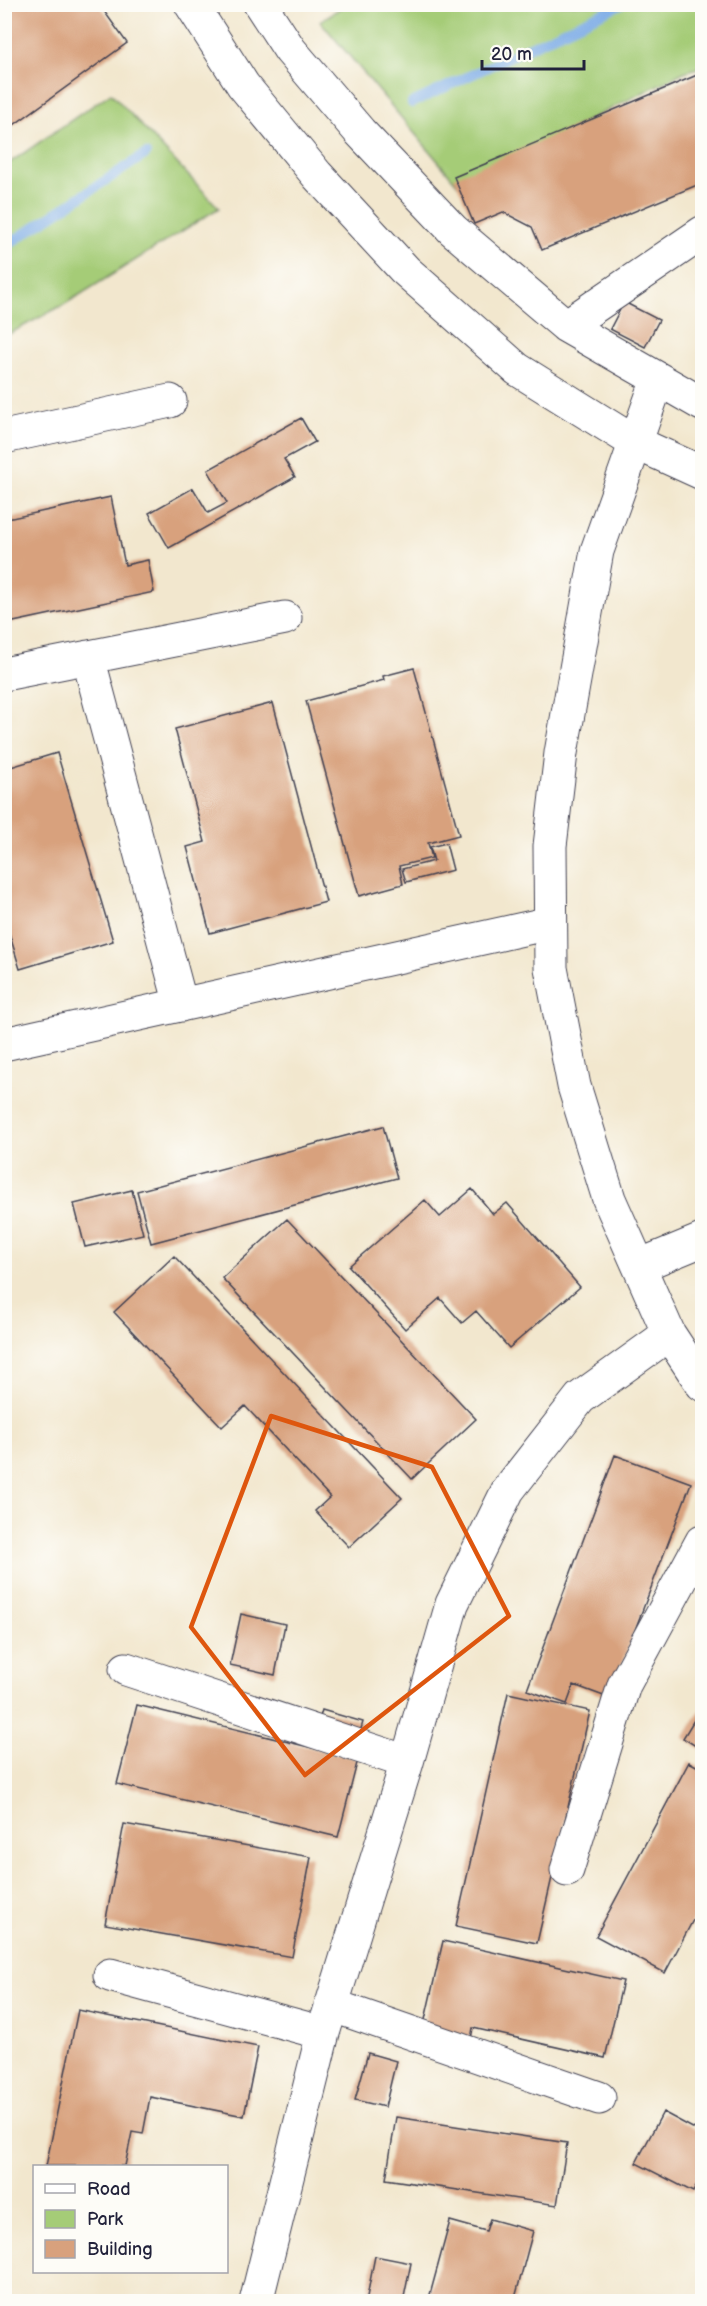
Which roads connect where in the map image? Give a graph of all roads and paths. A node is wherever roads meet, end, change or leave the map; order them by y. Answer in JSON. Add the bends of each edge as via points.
{"nodes":[{"id":1,"x":191,"y":4,"type":"edge"},
{"id":2,"x":260,"y":4,"type":"edge"},
{"id":3,"x":702,"y":233,"type":"edge"},
{"id":4,"x":566,"y":326,"type":"junction"},
{"id":5,"x":658,"y":379,"type":"junction"},
{"id":6,"x":170,"y":401,"type":"dead end"},
{"id":7,"x":702,"y":404,"type":"edge"},
{"id":8,"x":4,"y":437,"type":"edge"},
{"id":9,"x":634,"y":442,"type":"junction"},
{"id":10,"x":702,"y":473,"type":"edge"},
{"id":11,"x":285,"y":618,"type":"dead end"},
{"id":12,"x":88,"y":657,"type":"junction"},
{"id":13,"x":4,"y":674,"type":"edge"},
{"id":14,"x":550,"y":923,"type":"junction"},
{"id":15,"x":181,"y":1005,"type":"junction"},
{"id":16,"x":4,"y":1044,"type":"edge"},
{"id":17,"x":702,"y":1240,"type":"edge"},
{"id":18,"x":639,"y":1266,"type":"junction"},
{"id":19,"x":669,"y":1335,"type":"junction"},
{"id":20,"x":702,"y":1384,"type":"edge"},
{"id":21,"x":702,"y":1541,"type":"edge"},
{"id":22,"x":126,"y":1670,"type":"dead end"},
{"id":23,"x":407,"y":1762,"type":"junction"},
{"id":24,"x":567,"y":1870,"type":"dead end"},
{"id":25,"x":110,"y":1975,"type":"dead end"},
{"id":26,"x":327,"y":2019,"type":"junction"},
{"id":27,"x":599,"y":2098,"type":"dead end"},
{"id":28,"x":256,"y":2301,"type":"edge"}],
"edges":[{"from":1,"to":9,"type":"street","via":[[243,85],[317,175],[405,270],[517,369]]},
{"from":2,"to":4,"type":"street","via":[[290,50],[368,141],[453,230]]},
{"from":3,"to":4,"type":"street"},
{"from":4,"to":5,"type":"street"},
{"from":5,"to":7,"type":"street"},
{"from":5,"to":9,"type":"street"},
{"from":6,"to":8,"type":"street"},
{"from":9,"to":10,"type":"street"},
{"from":9,"to":14,"type":"street","via":[[597,551],[563,742],[550,846]]},
{"from":11,"to":12,"type":"street"},
{"from":12,"to":13,"type":"street"},
{"from":12,"to":15,"type":"street"},
{"from":14,"to":15,"type":"street"},
{"from":14,"to":18,"type":"street","via":[[551,968],[574,1086],[609,1198]]},
{"from":15,"to":16,"type":"street"},
{"from":17,"to":18,"type":"street"},
{"from":18,"to":19,"type":"street"},
{"from":19,"to":20,"type":"street"},
{"from":19,"to":23,"type":"street","via":[[580,1398],[508,1490],[452,1604]]},
{"from":21,"to":24,"type":"street","via":[[624,1685]]},
{"from":22,"to":23,"type":"street"},
{"from":23,"to":26,"type":"street"},
{"from":25,"to":26,"type":"street"},
{"from":26,"to":27,"type":"street"},
{"from":26,"to":28,"type":"street"}]}
